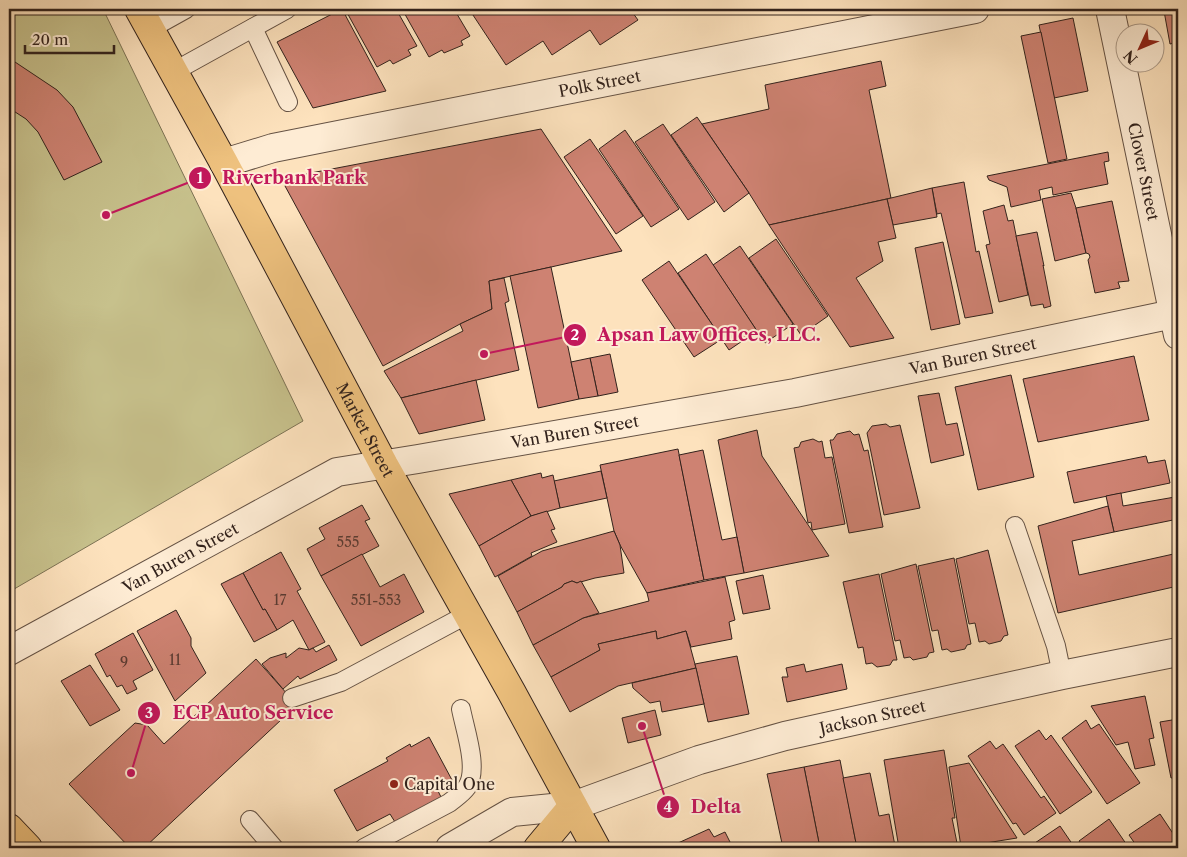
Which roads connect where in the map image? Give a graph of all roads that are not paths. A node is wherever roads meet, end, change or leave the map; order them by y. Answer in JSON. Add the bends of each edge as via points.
{"nodes":[{"id":1,"x":186,"y":9,"type":"edge"},
{"id":2,"x":287,"y":9,"type":"edge"},
{"id":3,"x":975,"y":9,"type":"edge"},
{"id":4,"x":1110,"y":9,"type":"edge"},
{"id":5,"x":144,"y":19,"type":"edge"},
{"id":6,"x":253,"y":28,"type":"junction"},
{"id":7,"x":173,"y":72,"type":"junction"},
{"id":8,"x":288,"y":102,"type":"dead end"},
{"id":9,"x":224,"y":164,"type":"junction"},
{"id":10,"x":1177,"y":320,"type":"edge"},
{"id":11,"x":384,"y":465,"type":"junction"},
{"id":12,"x":1016,"y":526,"type":"dead end"},
{"id":13,"x":468,"y":614,"type":"junction"},
{"id":14,"x":9,"y":651,"type":"edge"},
{"id":15,"x":1178,"y":652,"type":"edge"},
{"id":16,"x":1062,"y":675,"type":"junction"},
{"id":17,"x":292,"y":698,"type":"dead end"},
{"id":18,"x":461,"y":709,"type":"dead end"},
{"id":19,"x":573,"y":806,"type":"junction"},
{"id":20,"x":250,"y":820,"type":"dead end"},
{"id":21,"x":9,"y":828,"type":"edge"},
{"id":22,"x":28,"y":848,"type":"edge"},
{"id":23,"x":274,"y":848,"type":"edge"},
{"id":24,"x":364,"y":848,"type":"edge"},
{"id":25,"x":450,"y":848,"type":"edge"},
{"id":26,"x":538,"y":848,"type":"edge"},
{"id":27,"x":596,"y":848,"type":"edge"}],
"edges":[{"from":1,"to":5,"type":"lane"},
{"from":2,"to":6,"type":"lane"},
{"from":3,"to":9,"type":"street","name":"Polk Street","via":[[273,148]]},
{"from":4,"to":10,"type":"street","name":"Clover Street"},
{"from":5,"to":7,"type":"main road","name":"Market Street"},
{"from":6,"to":7,"type":"lane"},
{"from":6,"to":8,"type":"lane"},
{"from":7,"to":9,"type":"main road","name":"Market Street"},
{"from":9,"to":11,"type":"main road","name":"Market Street"},
{"from":10,"to":11,"type":"street","name":"Van Buren Street","via":[[795,393]]},
{"from":11,"to":13,"type":"main road","name":"Market Street"},
{"from":11,"to":14,"type":"street","name":"Van Buren Street","via":[[337,472]]},
{"from":12,"to":16,"type":"lane","via":[[1056,646]]},
{"from":13,"to":17,"type":"lane","via":[[341,682]]},
{"from":13,"to":19,"type":"main road","name":"Market Street"},
{"from":15,"to":16,"type":"street","name":"Jackson Street"},
{"from":16,"to":19,"type":"street","name":"Jackson Street","via":[[785,736],[699,760]]},
{"from":18,"to":24,"type":"lane","via":[[471,758],[472,775],[467,787],[449,803]]},
{"from":19,"to":25,"type":"street","name":"Jackson Street","via":[[512,812]]},
{"from":19,"to":26,"type":"main road"},
{"from":19,"to":27,"type":"main road","name":"Market Street"},
{"from":20,"to":23,"type":"lane"},
{"from":21,"to":22,"type":"main road"}]}
